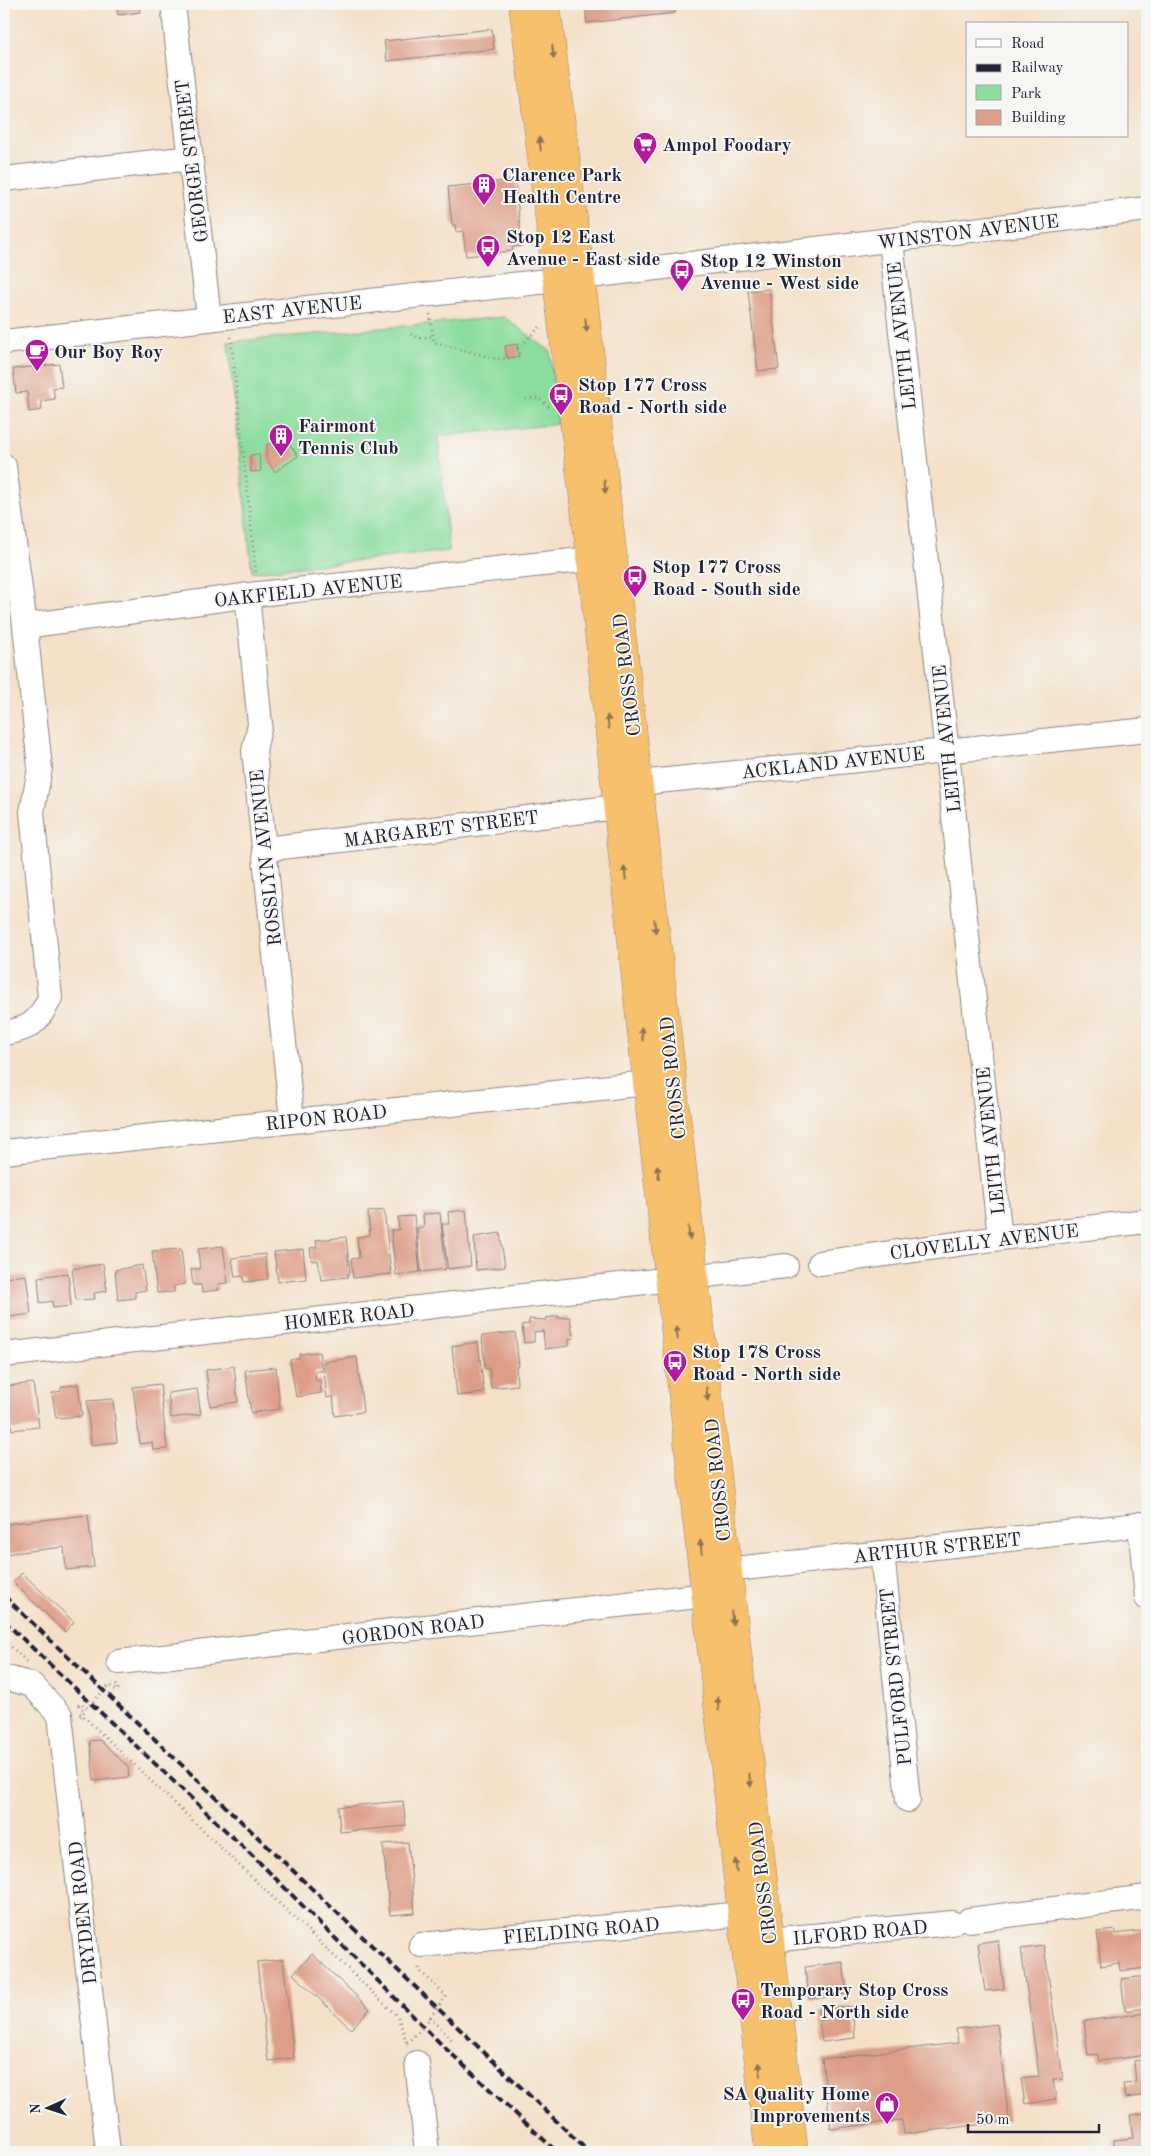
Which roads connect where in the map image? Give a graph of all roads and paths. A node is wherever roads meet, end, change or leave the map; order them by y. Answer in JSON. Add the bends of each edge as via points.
{"nodes":[{"id":1,"x":173,"y":4,"type":"edge"},
{"id":2,"x":523,"y":4,"type":"edge"},
{"id":3,"x":546,"y":4,"type":"edge"},
{"id":4,"x":191,"y":158,"type":"junction"},
{"id":5,"x":4,"y":179,"type":"edge"},
{"id":6,"x":1147,"y":209,"type":"edge"},
{"id":7,"x":891,"y":240,"type":"junction"},
{"id":8,"x":568,"y":278,"type":"junction"},
{"id":9,"x":430,"y":315,"type":"dead end"},
{"id":10,"x":219,"y":317,"type":"junction"},
{"id":11,"x":543,"y":324,"type":"dead end"},
{"id":12,"x":411,"y":334,"type":"dead end"},
{"id":13,"x":433,"y":336,"type":"junction"},
{"id":14,"x":4,"y":342,"type":"edge"},
{"id":15,"x":4,"y":466,"type":"edge"},
{"id":16,"x":602,"y":558,"type":"junction"},
{"id":17,"x":253,"y":595,"type":"junction"},
{"id":18,"x":25,"y":626,"type":"junction"},
{"id":19,"x":1147,"y":730,"type":"edge"},
{"id":20,"x":947,"y":750,"type":"junction"},
{"id":21,"x":614,"y":770,"type":"junction"},
{"id":22,"x":639,"y":783,"type":"junction"},
{"id":23,"x":618,"y":807,"type":"junction"},
{"id":24,"x":643,"y":825,"type":"junction"},
{"id":25,"x":265,"y":849,"type":"junction"},
{"id":26,"x":4,"y":1033,"type":"edge"},
{"id":27,"x":660,"y":1081,"type":"junction"},
{"id":28,"x":292,"y":1120,"type":"junction"},
{"id":29,"x":4,"y":1152,"type":"edge"},
{"id":30,"x":1147,"y":1221,"type":"edge"},
{"id":31,"x":1000,"y":1238,"type":"junction"},
{"id":32,"x":820,"y":1263,"type":"dead end"},
{"id":33,"x":786,"y":1266,"type":"dead end"},
{"id":34,"x":683,"y":1278,"type":"junction"},
{"id":35,"x":4,"y":1355,"type":"edge"},
{"id":36,"x":1144,"y":1524,"type":"edge"},
{"id":37,"x":882,"y":1553,"type":"junction"},
{"id":38,"x":726,"y":1570,"type":"junction"},
{"id":39,"x":706,"y":1595,"type":"junction"},
{"id":40,"x":1147,"y":1598,"type":"edge"},
{"id":41,"x":4,"y":1640,"type":"edge"},
{"id":42,"x":119,"y":1662,"type":"joint"},
{"id":43,"x":31,"y":1675,"type":"junction"},
{"id":44,"x":4,"y":1677,"type":"edge"},
{"id":45,"x":73,"y":1715,"type":"junction"},
{"id":46,"x":908,"y":1800,"type":"dead end"},
{"id":47,"x":1147,"y":1898,"type":"edge"},
{"id":48,"x":742,"y":1914,"type":"junction"},
{"id":49,"x":769,"y":1940,"type":"junction"},
{"id":50,"x":421,"y":1945,"type":"joint"},
{"id":51,"x":430,"y":2017,"type":"junction"},
{"id":52,"x":452,"y":2040,"type":"dead end"},
{"id":53,"x":412,"y":2053,"type":"junction"},
{"id":54,"x":108,"y":2152,"type":"edge"},
{"id":55,"x":427,"y":2152,"type":"edge"},
{"id":56,"x":769,"y":2152,"type":"edge"},
{"id":57,"x":794,"y":2152,"type":"edge"}],
"edges":[{"from":1,"to":4,"type":"street","name":"GEORGE STREET"},
{"from":8,"to":2,"type":"highway","name":"CROSS ROAD","one_way":true},
{"from":3,"to":8,"type":"highway","name":"CROSS ROAD","one_way":true},
{"from":4,"to":5,"type":"street"},
{"from":4,"to":10,"type":"street","name":"GEORGE STREET"},
{"from":6,"to":7,"type":"street","name":"WINSTON AVENUE"},
{"from":7,"to":8,"type":"street","name":"WINSTON AVENUE"},
{"from":7,"to":20,"type":"street","name":"LEITH AVENUE"},
{"from":8,"to":10,"type":"street","name":"EAST AVENUE"},
{"from":8,"to":16,"type":"highway","name":"CROSS ROAD"},
{"from":9,"to":13,"type":"path"},
{"from":10,"to":14,"type":"street","name":"EAST AVENUE"},
{"from":10,"to":17,"type":"path"},
{"from":11,"to":13,"type":"path","via":[[518,348],[520,357],[501,360],[434,342]]},
{"from":12,"to":13,"type":"path","via":[[418,338]]},
{"from":15,"to":18,"type":"street"},
{"from":16,"to":17,"type":"street","name":"OAKFIELD AVENUE"},
{"from":21,"to":16,"type":"highway","name":"CROSS ROAD","one_way":true},
{"from":16,"to":22,"type":"highway","name":"CROSS ROAD"},
{"from":17,"to":18,"type":"street","name":"OAKFIELD AVENUE"},
{"from":17,"to":25,"type":"street","name":"ROSSLYN AVENUE","via":[[260,724],[254,751]]},
{"from":18,"to":26,"type":"street","via":[[40,768],[32,812],[50,998],[40,1018],[23,1030]]},
{"from":19,"to":20,"type":"street","name":"ACKLAND AVENUE"},
{"from":20,"to":22,"type":"street","name":"ACKLAND AVENUE"},
{"from":20,"to":31,"type":"street","name":"LEITH AVENUE"},
{"from":21,"to":22,"type":"highway"},
{"from":21,"to":23,"type":"highway","name":"CROSS ROAD"},
{"from":22,"to":23,"type":"highway"},
{"from":22,"to":24,"type":"highway","name":"CROSS ROAD"},
{"from":23,"to":24,"type":"highway"},
{"from":23,"to":25,"type":"street","name":"MARGARET STREET"},
{"from":27,"to":23,"type":"highway","name":"CROSS ROAD","one_way":true},
{"from":24,"to":27,"type":"highway","name":"CROSS ROAD","one_way":true},
{"from":25,"to":28,"type":"street","name":"ROSSLYN AVENUE"},
{"from":27,"to":28,"type":"street","name":"RIPON ROAD"},
{"from":27,"to":34,"type":"highway","name":"CROSS ROAD"},
{"from":28,"to":29,"type":"street","name":"RIPON ROAD"},
{"from":30,"to":31,"type":"street","name":"CLOVELLY AVENUE"},
{"from":31,"to":32,"type":"street","name":"CLOVELLY AVENUE"},
{"from":33,"to":34,"type":"street"},
{"from":34,"to":35,"type":"street","name":"HOMER ROAD"},
{"from":34,"to":38,"type":"highway","name":"CROSS ROAD","one_way":true},
{"from":39,"to":34,"type":"highway","name":"CROSS ROAD","one_way":true},
{"from":36,"to":37,"type":"street","name":"ARTHUR STREET"},
{"from":36,"to":40,"type":"street"},
{"from":37,"to":38,"type":"street","name":"ARTHUR STREET"},
{"from":37,"to":46,"type":"street","name":"PULFORD STREET"},
{"from":38,"to":39,"type":"highway"},
{"from":38,"to":49,"type":"highway","name":"CROSS ROAD","one_way":true},
{"from":39,"to":42,"type":"street","name":"GORDON ROAD"},
{"from":48,"to":39,"type":"highway","name":"CROSS ROAD","one_way":true},
{"from":41,"to":43,"type":"path"},
{"from":42,"to":45,"type":"path","via":[[112,1680],[119,1688],[116,1691],[109,1685],[87,1708],[81,1703],[79,1705],[85,1711]]},
{"from":43,"to":44,"type":"street"},
{"from":43,"to":45,"type":"street","name":"DRYDEN ROAD","via":[[60,1715]]},
{"from":45,"to":53,"type":"path","via":[[398,2017]]},
{"from":45,"to":54,"type":"street","name":"DRYDEN ROAD"},
{"from":47,"to":49,"type":"street","name":"ILFORD ROAD","via":[[961,1922]]},
{"from":48,"to":49,"type":"highway"},
{"from":48,"to":50,"type":"street","name":"FIELDING ROAD"},
{"from":56,"to":48,"type":"highway","name":"CROSS ROAD","one_way":true},
{"from":49,"to":57,"type":"highway","name":"CROSS ROAD"},
{"from":50,"to":51,"type":"path","via":[[419,1970],[446,1996]]},
{"from":51,"to":52,"type":"path"},
{"from":51,"to":53,"type":"path"},
{"from":53,"to":55,"type":"street"}]}
